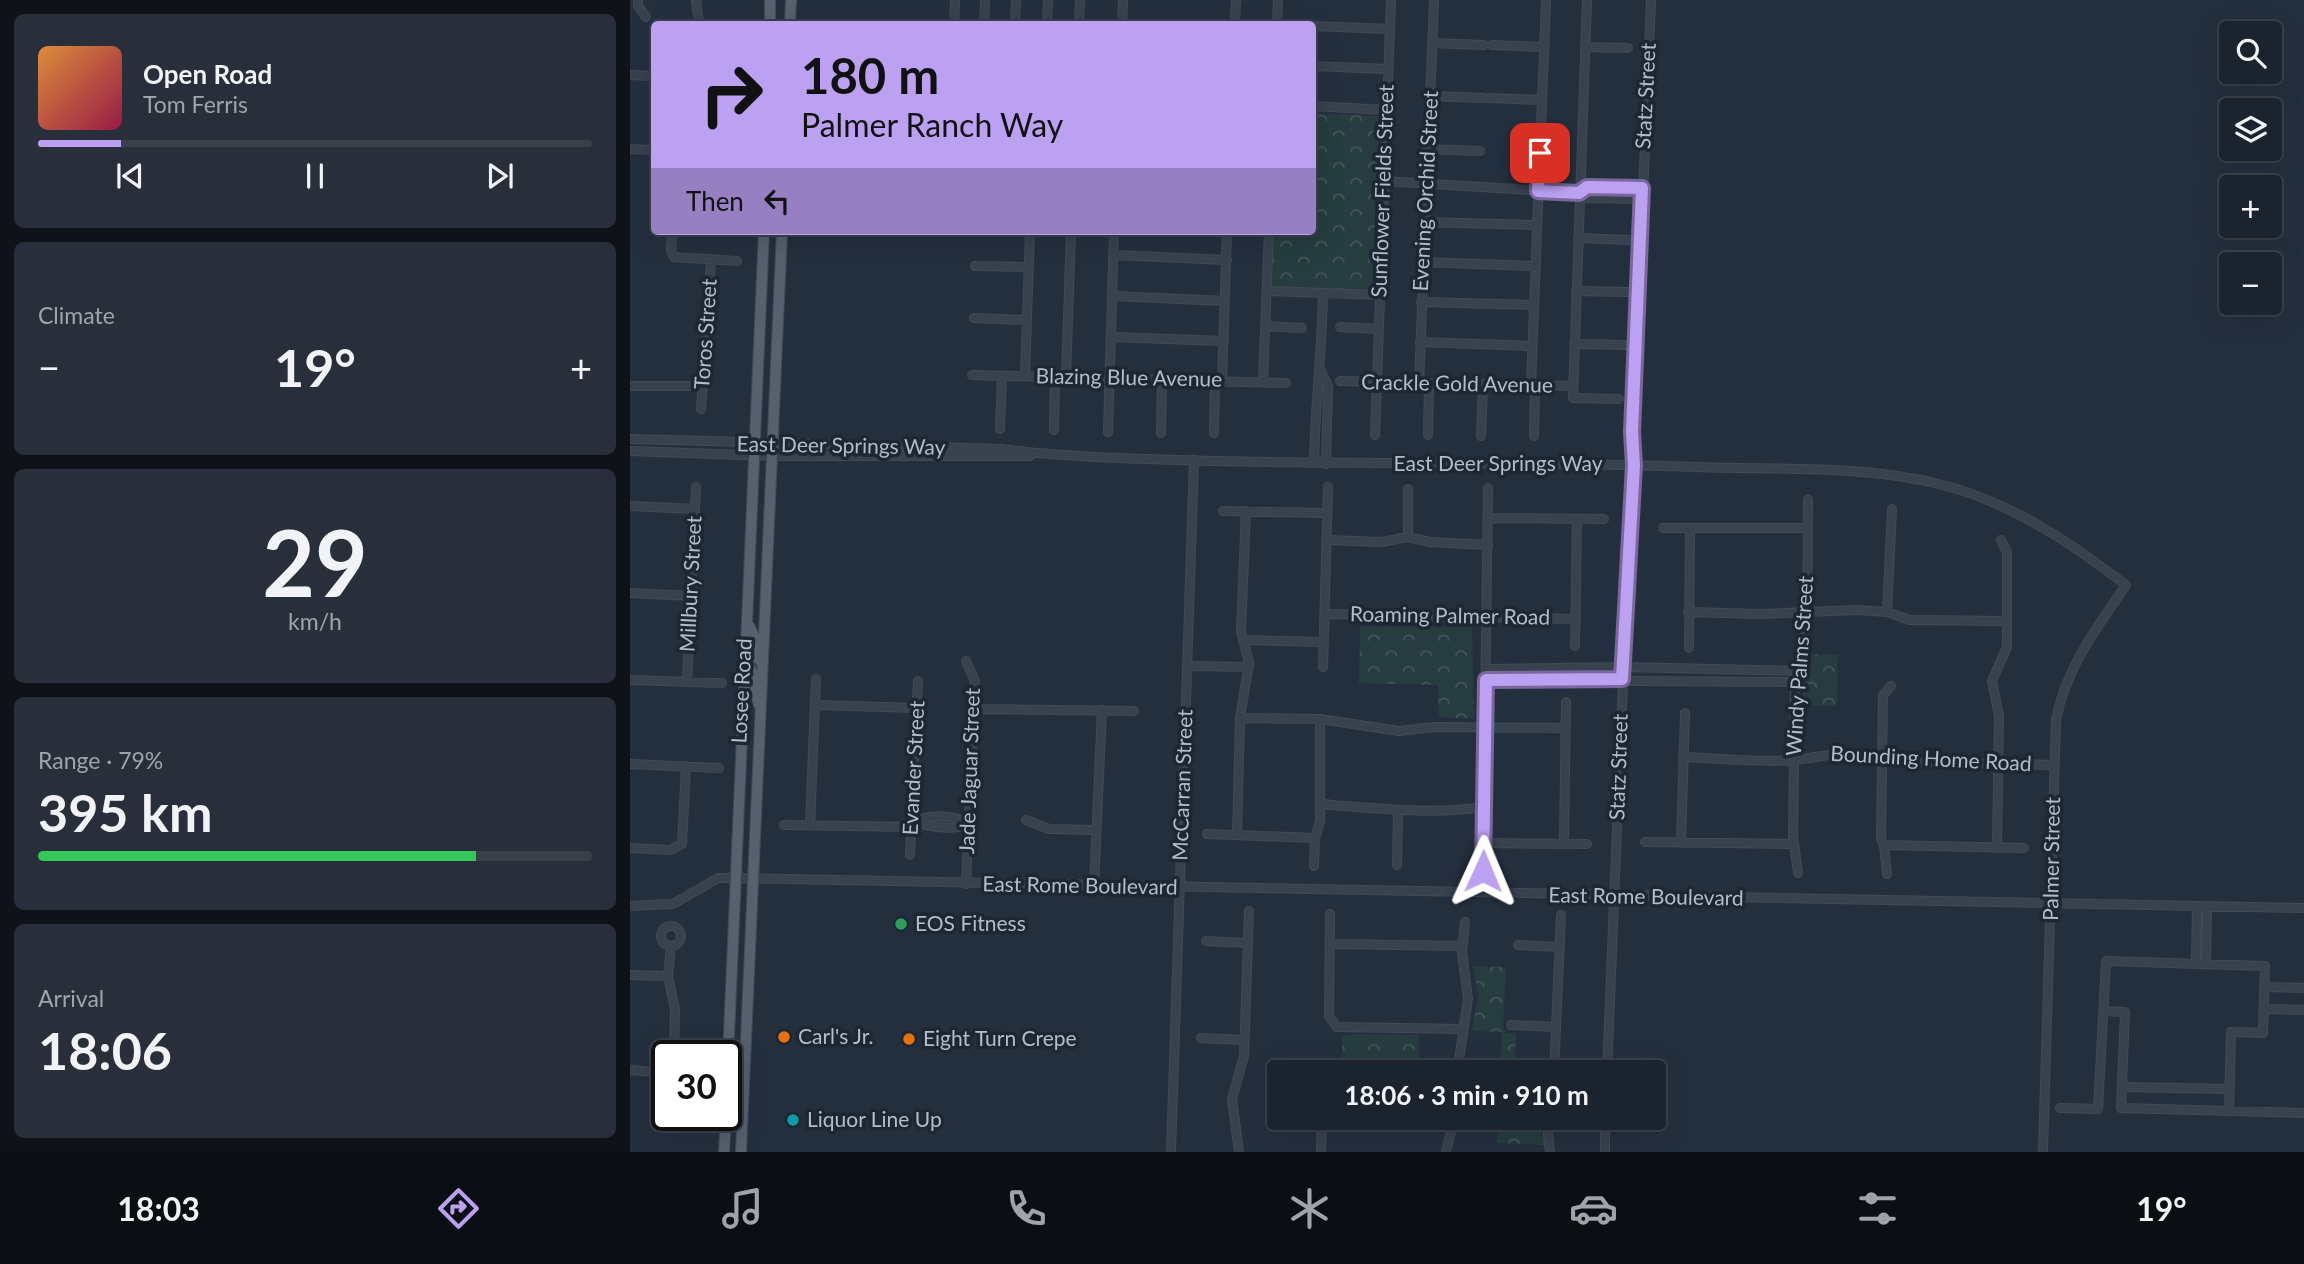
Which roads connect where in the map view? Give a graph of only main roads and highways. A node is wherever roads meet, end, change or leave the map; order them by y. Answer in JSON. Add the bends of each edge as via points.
{"nodes":[{"id":1,"x":770,"y":0,"type":"edge"},
{"id":2,"x":791,"y":0,"type":"edge"},
{"id":3,"x":770,"y":21,"type":"edge"},
{"id":4,"x":790,"y":21,"type":"edge"},
{"id":5,"x":764,"y":235,"type":"edge"},
{"id":6,"x":776,"y":235,"type":"edge"},
{"id":7,"x":782,"y":235,"type":"edge"},
{"id":8,"x":780,"y":267,"type":"junction"},
{"id":9,"x":747,"y":623,"type":"junction"},
{"id":10,"x":747,"y":663,"type":"junction"},
{"id":11,"x":762,"y":663,"type":"junction"},
{"id":12,"x":760,"y":709,"type":"junction"},
{"id":13,"x":730,"y":1014,"type":"junction"},
{"id":14,"x":729,"y":1040,"type":"edge"},
{"id":15,"x":744,"y":1064,"type":"junction"},
{"id":16,"x":742,"y":1094,"type":"edge"},
{"id":17,"x":725,"y":1131,"type":"edge"},
{"id":18,"x":741,"y":1131,"type":"edge"},
{"id":19,"x":724,"y":1152,"type":"edge"},
{"id":20,"x":741,"y":1152,"type":"edge"}],
"edges":[{"from":1,"to":3,"type":"main road"},
{"from":2,"to":4,"type":"main road"},
{"from":5,"to":9,"type":"main road","name":"Losee Road"},
{"from":6,"to":8,"type":"main road"},
{"from":7,"to":8,"type":"main road","name":"Losee Road"},
{"from":8,"to":11,"type":"main road","name":"Losee Road"},
{"from":9,"to":10,"type":"main road","name":"Losee Road"},
{"from":9,"to":11,"type":"main road","via":[[755,638],[756,657]]},
{"from":10,"to":12,"type":"main road"},
{"from":10,"to":13,"type":"main road","name":"Losee Road"},
{"from":11,"to":12,"type":"main road","name":"Losee Road"},
{"from":12,"to":15,"type":"main road","name":"Losee Road"},
{"from":13,"to":14,"type":"main road","name":"Losee Road"},
{"from":13,"to":15,"type":"main road","via":[[735,1049]]},
{"from":15,"to":16,"type":"main road","name":"Losee Road"},
{"from":17,"to":19,"type":"main road"},
{"from":18,"to":20,"type":"main road","name":"Losee Road"}]}
